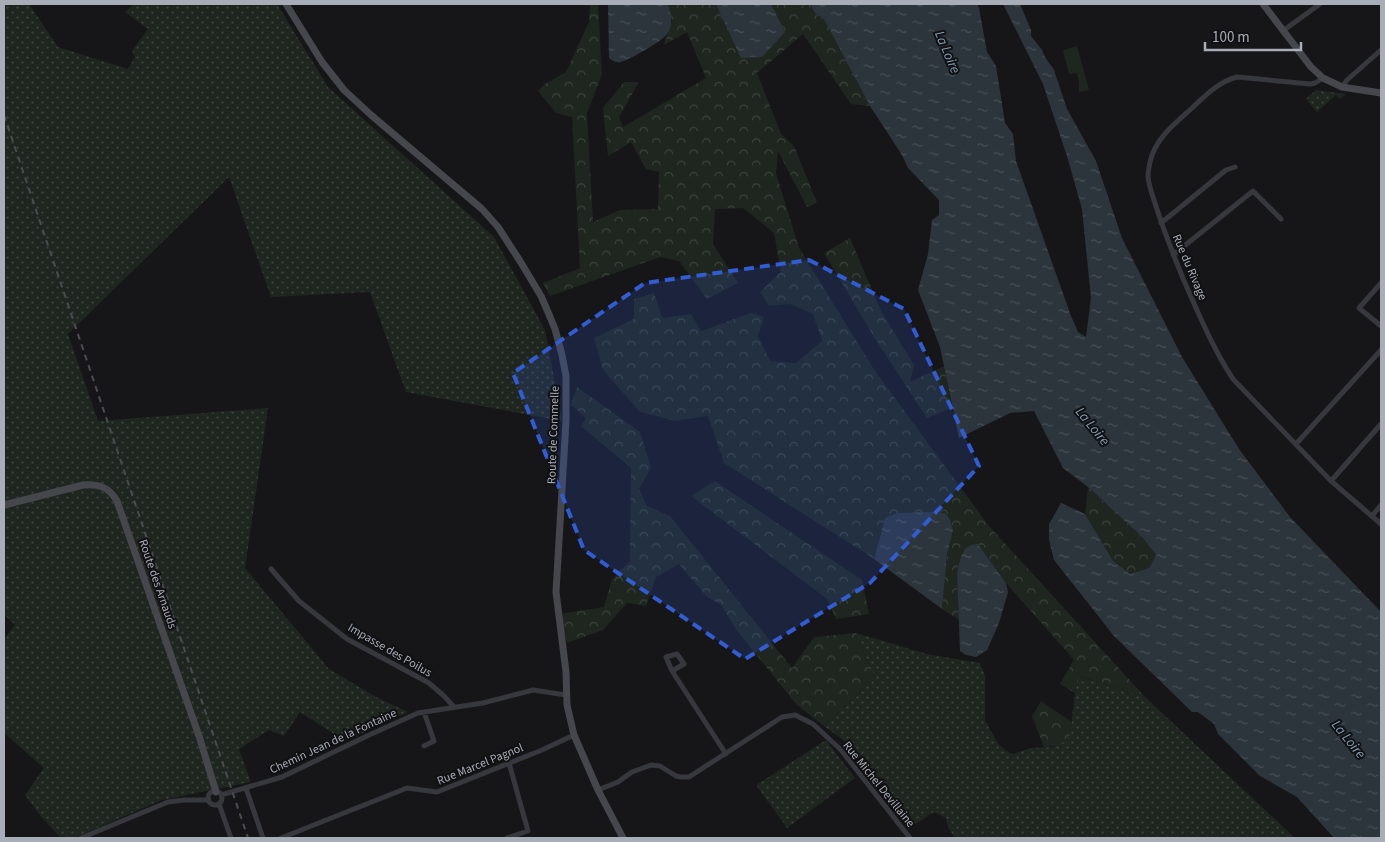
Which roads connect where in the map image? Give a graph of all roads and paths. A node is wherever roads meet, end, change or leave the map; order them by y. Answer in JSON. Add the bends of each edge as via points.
{"nodes":[{"id":1,"x":286,"y":4,"type":"edge"},
{"id":2,"x":1263,"y":4,"type":"edge"},
{"id":3,"x":1320,"y":4,"type":"edge"},
{"id":4,"x":1284,"y":30,"type":"junction"},
{"id":5,"x":1381,"y":50,"type":"edge"},
{"id":6,"x":1323,"y":78,"type":"junction"},
{"id":7,"x":1342,"y":87,"type":"junction"},
{"id":8,"x":1381,"y":93,"type":"edge"},
{"id":9,"x":1235,"y":167,"type":"dead end"},
{"id":10,"x":1281,"y":219,"type":"dead end"},
{"id":11,"x":1161,"y":223,"type":"junction"},
{"id":12,"x":1173,"y":255,"type":"junction"},
{"id":13,"x":1381,"y":283,"type":"edge"},
{"id":14,"x":1381,"y":326,"type":"edge"},
{"id":15,"x":1381,"y":350,"type":"edge"},
{"id":16,"x":1381,"y":424,"type":"edge"},
{"id":17,"x":1296,"y":444,"type":"junction"},
{"id":18,"x":1331,"y":480,"type":"junction"},
{"id":19,"x":4,"y":505,"type":"edge"},
{"id":20,"x":1381,"y":505,"type":"edge"},
{"id":21,"x":1372,"y":516,"type":"junction"},
{"id":22,"x":1381,"y":524,"type":"edge"},
{"id":23,"x":271,"y":569,"type":"dead end"},
{"id":24,"x":672,"y":671,"type":"dead end"},
{"id":25,"x":566,"y":695,"type":"junction"},
{"id":26,"x":454,"y":707,"type":"junction"},
{"id":27,"x":424,"y":712,"type":"junction"},
{"id":28,"x":574,"y":735,"type":"junction"},
{"id":29,"x":424,"y":746,"type":"dead end"},
{"id":30,"x":726,"y":754,"type":"junction"},
{"id":31,"x":509,"y":763,"type":"junction"},
{"id":32,"x":246,"y":788,"type":"junction"},
{"id":33,"x":598,"y":790,"type":"junction"},
{"id":34,"x":219,"y":793,"type":"junction"},
{"id":35,"x":209,"y":800,"type":"junction"},
{"id":36,"x":219,"y":804,"type":"junction"},
{"id":37,"x":81,"y":838,"type":"edge"},
{"id":38,"x":231,"y":838,"type":"edge"},
{"id":39,"x":263,"y":838,"type":"edge"},
{"id":40,"x":281,"y":838,"type":"edge"},
{"id":41,"x":507,"y":838,"type":"edge"},
{"id":42,"x":623,"y":838,"type":"edge"},
{"id":43,"x":910,"y":838,"type":"edge"}],
"edges":[{"from":1,"to":25,"type":"street","name":"Route de Commelle","via":[[322,62],[344,90],[482,209],[498,228],[541,296],[555,329],[566,376],[556,592]]},
{"from":2,"to":4,"type":"street"},
{"from":3,"to":4,"type":"street"},
{"from":4,"to":6,"type":"street"},
{"from":5,"to":7,"type":"street"},
{"from":6,"to":7,"type":"street"},
{"from":6,"to":11,"type":"street","name":"Rue du Rivage","via":[[1310,84],[1237,77],[1218,85],[1172,126],[1156,146],[1148,175]]},
{"from":7,"to":8,"type":"street"},
{"from":9,"to":11,"type":"street","via":[[1226,170]]},
{"from":10,"to":12,"type":"street","via":[[1253,191]]},
{"from":11,"to":12,"type":"street","name":"Rue du Rivage"},
{"from":12,"to":17,"type":"street","name":"Rue du Rivage","via":[[1226,369]]},
{"from":13,"to":14,"type":"street","via":[[1359,308]]},
{"from":15,"to":17,"type":"street"},
{"from":16,"to":18,"type":"street"},
{"from":17,"to":18,"type":"street","name":"Rue du Rivage"},
{"from":18,"to":21,"type":"street","name":"Rue du Rivage"},
{"from":19,"to":34,"type":"street","name":"Route des Arnauds","via":[[83,485],[100,486],[113,494]]},
{"from":20,"to":21,"type":"street"},
{"from":21,"to":22,"type":"street","name":"Rue du Rivage"},
{"from":23,"to":26,"type":"street","name":"Impasse des Poilus","via":[[299,601],[347,639],[429,683]]},
{"from":24,"to":30,"type":"street"},
{"from":25,"to":26,"type":"street","name":"Chemin Jean de la Fontaine","via":[[533,690]]},
{"from":25,"to":28,"type":"street","name":"Route de Commelle"},
{"from":26,"to":27,"type":"street","name":"Chemin Jean de la Fontaine"},
{"from":27,"to":29,"type":"street","via":[[434,741]]},
{"from":27,"to":32,"type":"street","name":"Chemin Jean de la Fontaine","via":[[282,777]]},
{"from":28,"to":31,"type":"street","name":"Rue Marcel Pagnol"},
{"from":28,"to":33,"type":"street","name":"Route de Commelle"},
{"from":30,"to":33,"type":"street","name":"Rue Michel Devillaine","via":[[689,777],[676,776],[651,764]]},
{"from":30,"to":43,"type":"street","name":"Rue Michel Devillaine","via":[[782,717],[795,715],[813,724],[841,750]]},
{"from":31,"to":40,"type":"street","name":"Rue Marcel Pagnol","via":[[436,792],[407,788]]},
{"from":31,"to":41,"type":"street","via":[[528,832]]},
{"from":32,"to":34,"type":"street","name":"Chemin Jean de la Fontaine"},
{"from":32,"to":39,"type":"street"},
{"from":33,"to":42,"type":"street","name":"Route de Commelle"},
{"from":34,"to":35,"type":"street","via":[[210,794]]},
{"from":34,"to":36,"type":"street","via":[[222,799]]},
{"from":35,"to":36,"type":"street","via":[[213,805]]},
{"from":35,"to":37,"type":"street","via":[[168,802]]},
{"from":36,"to":38,"type":"street"}]}
